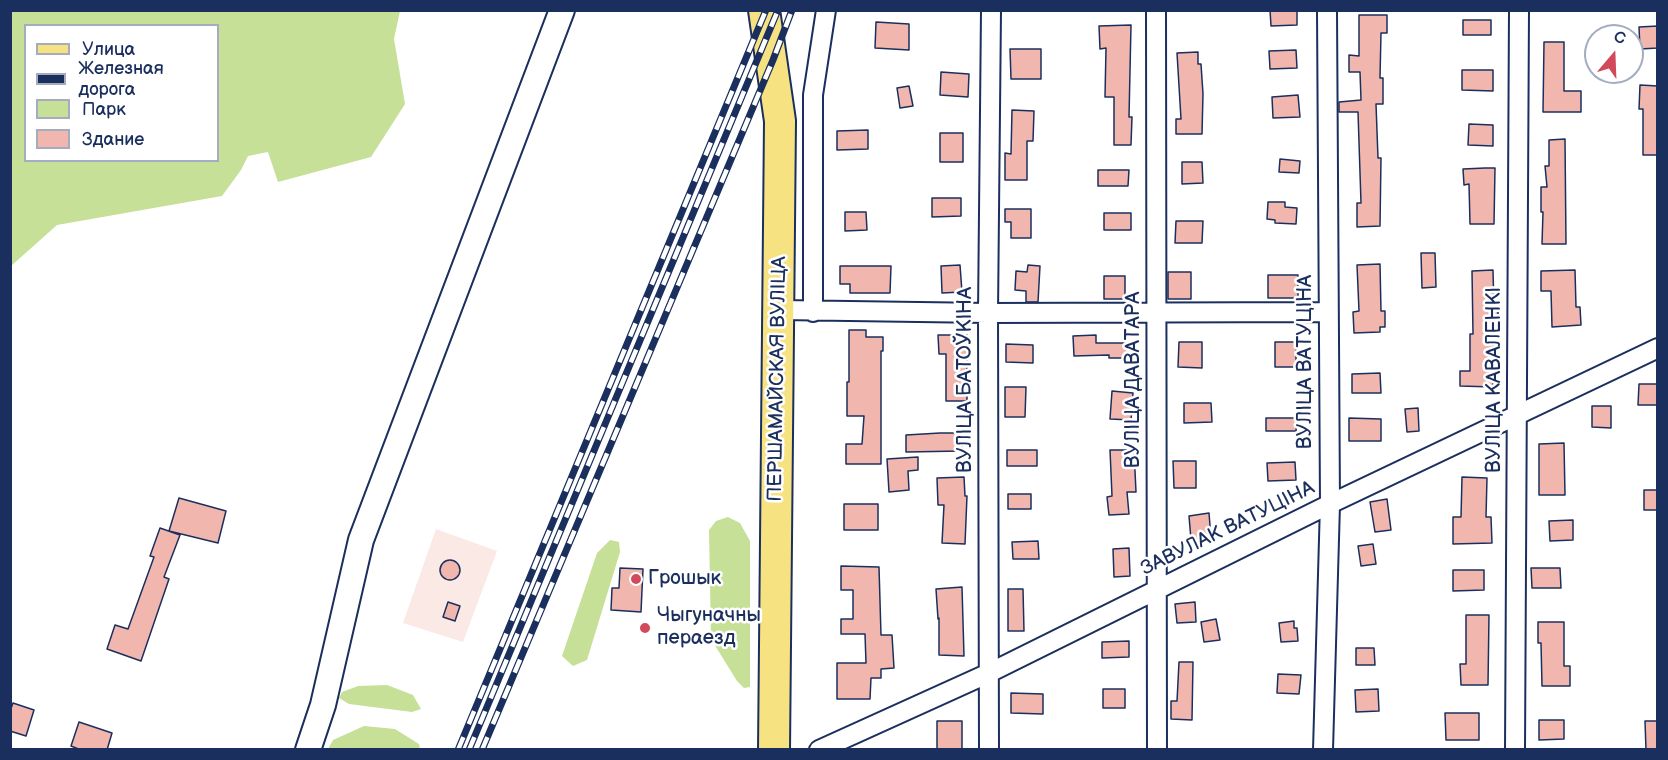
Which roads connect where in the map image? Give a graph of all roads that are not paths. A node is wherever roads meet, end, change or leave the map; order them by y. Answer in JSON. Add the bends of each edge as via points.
{"nodes":[{"id":1,"x":562,"y":10,"type":"edge"},
{"id":2,"x":764,"y":10,"type":"edge"},
{"id":3,"x":826,"y":10,"type":"edge"},
{"id":4,"x":991,"y":10,"type":"edge"},
{"id":5,"x":1156,"y":10,"type":"edge"},
{"id":6,"x":1327,"y":10,"type":"edge"},
{"id":7,"x":1519,"y":10,"type":"edge"},
{"id":8,"x":780,"y":310,"type":"junction"},
{"id":9,"x":813,"y":312,"type":"junction"},
{"id":10,"x":1328,"y":312,"type":"junction"},
{"id":11,"x":988,"y":313,"type":"junction"},
{"id":12,"x":1156,"y":313,"type":"junction"},
{"id":13,"x":1658,"y":348,"type":"edge"},
{"id":14,"x":1518,"y":414,"type":"junction"},
{"id":15,"x":1330,"y":504,"type":"junction"},
{"id":16,"x":1157,"y":589,"type":"junction"},
{"id":17,"x":989,"y":673,"type":"junction"},
{"id":18,"x":308,"y":750,"type":"edge"},
{"id":19,"x":774,"y":750,"type":"edge"},
{"id":20,"x":819,"y":750,"type":"edge"},
{"id":21,"x":989,"y":750,"type":"edge"},
{"id":22,"x":1157,"y":750,"type":"edge"},
{"id":23,"x":1323,"y":750,"type":"edge"},
{"id":24,"x":1515,"y":750,"type":"edge"}],
"edges":[{"from":1,"to":18,"type":"street","via":[[361,540]]},
{"from":2,"to":8,"type":"main road","name":"ПЕРШАМАЙСКАЯ ВУЛІЦА","via":[[780,121]]},
{"from":3,"to":9,"type":"street","via":[[813,95]]},
{"from":4,"to":11,"type":"street","name":"ВУЛІЦА БАТОЎКІНА"},
{"from":5,"to":12,"type":"street","name":"ВУЛІЦА ДАВАТАРА"},
{"from":6,"to":10,"type":"street","name":"ВУЛІЦА ВАТУЦІНА"},
{"from":7,"to":14,"type":"street","name":"ВУЛІЦА КАВАЛЕНКІ"},
{"from":8,"to":9,"type":"street"},
{"from":8,"to":19,"type":"main road","name":"ПЕРШАМАЙСКАЯ ВУЛІЦА"},
{"from":9,"to":11,"type":"street"},
{"from":10,"to":12,"type":"street"},
{"from":10,"to":15,"type":"street","name":"ВУЛІЦА ВАТУЦІНА"},
{"from":11,"to":12,"type":"street"},
{"from":11,"to":17,"type":"street","name":"ВУЛІЦА БАТОЎКІНА"},
{"from":12,"to":16,"type":"street","name":"ВУЛІЦА ДАВАТАРА"},
{"from":13,"to":14,"type":"street","name":"ЗАВУЛАК ВАТУЦІНА"},
{"from":14,"to":15,"type":"street","name":"ЗАВУЛАК ВАТУЦІНА"},
{"from":14,"to":24,"type":"street","name":"ВУЛІЦА КАВАЛЕНКІ"},
{"from":15,"to":16,"type":"street","name":"ЗАВУЛАК ВАТУЦІНА"},
{"from":15,"to":23,"type":"street","name":"ВУЛІЦА ВАТУЦІНА"},
{"from":16,"to":17,"type":"street","name":"ЗАВУЛАК ВАТУЦІНА"},
{"from":16,"to":22,"type":"street","name":"ВУЛІЦА ДАВАТАРА"},
{"from":17,"to":20,"type":"street","name":"ЗАВУЛАК ВАТУЦІНА"},
{"from":17,"to":21,"type":"street","name":"ВУЛІЦА БАТОЎКІНА"}]}
